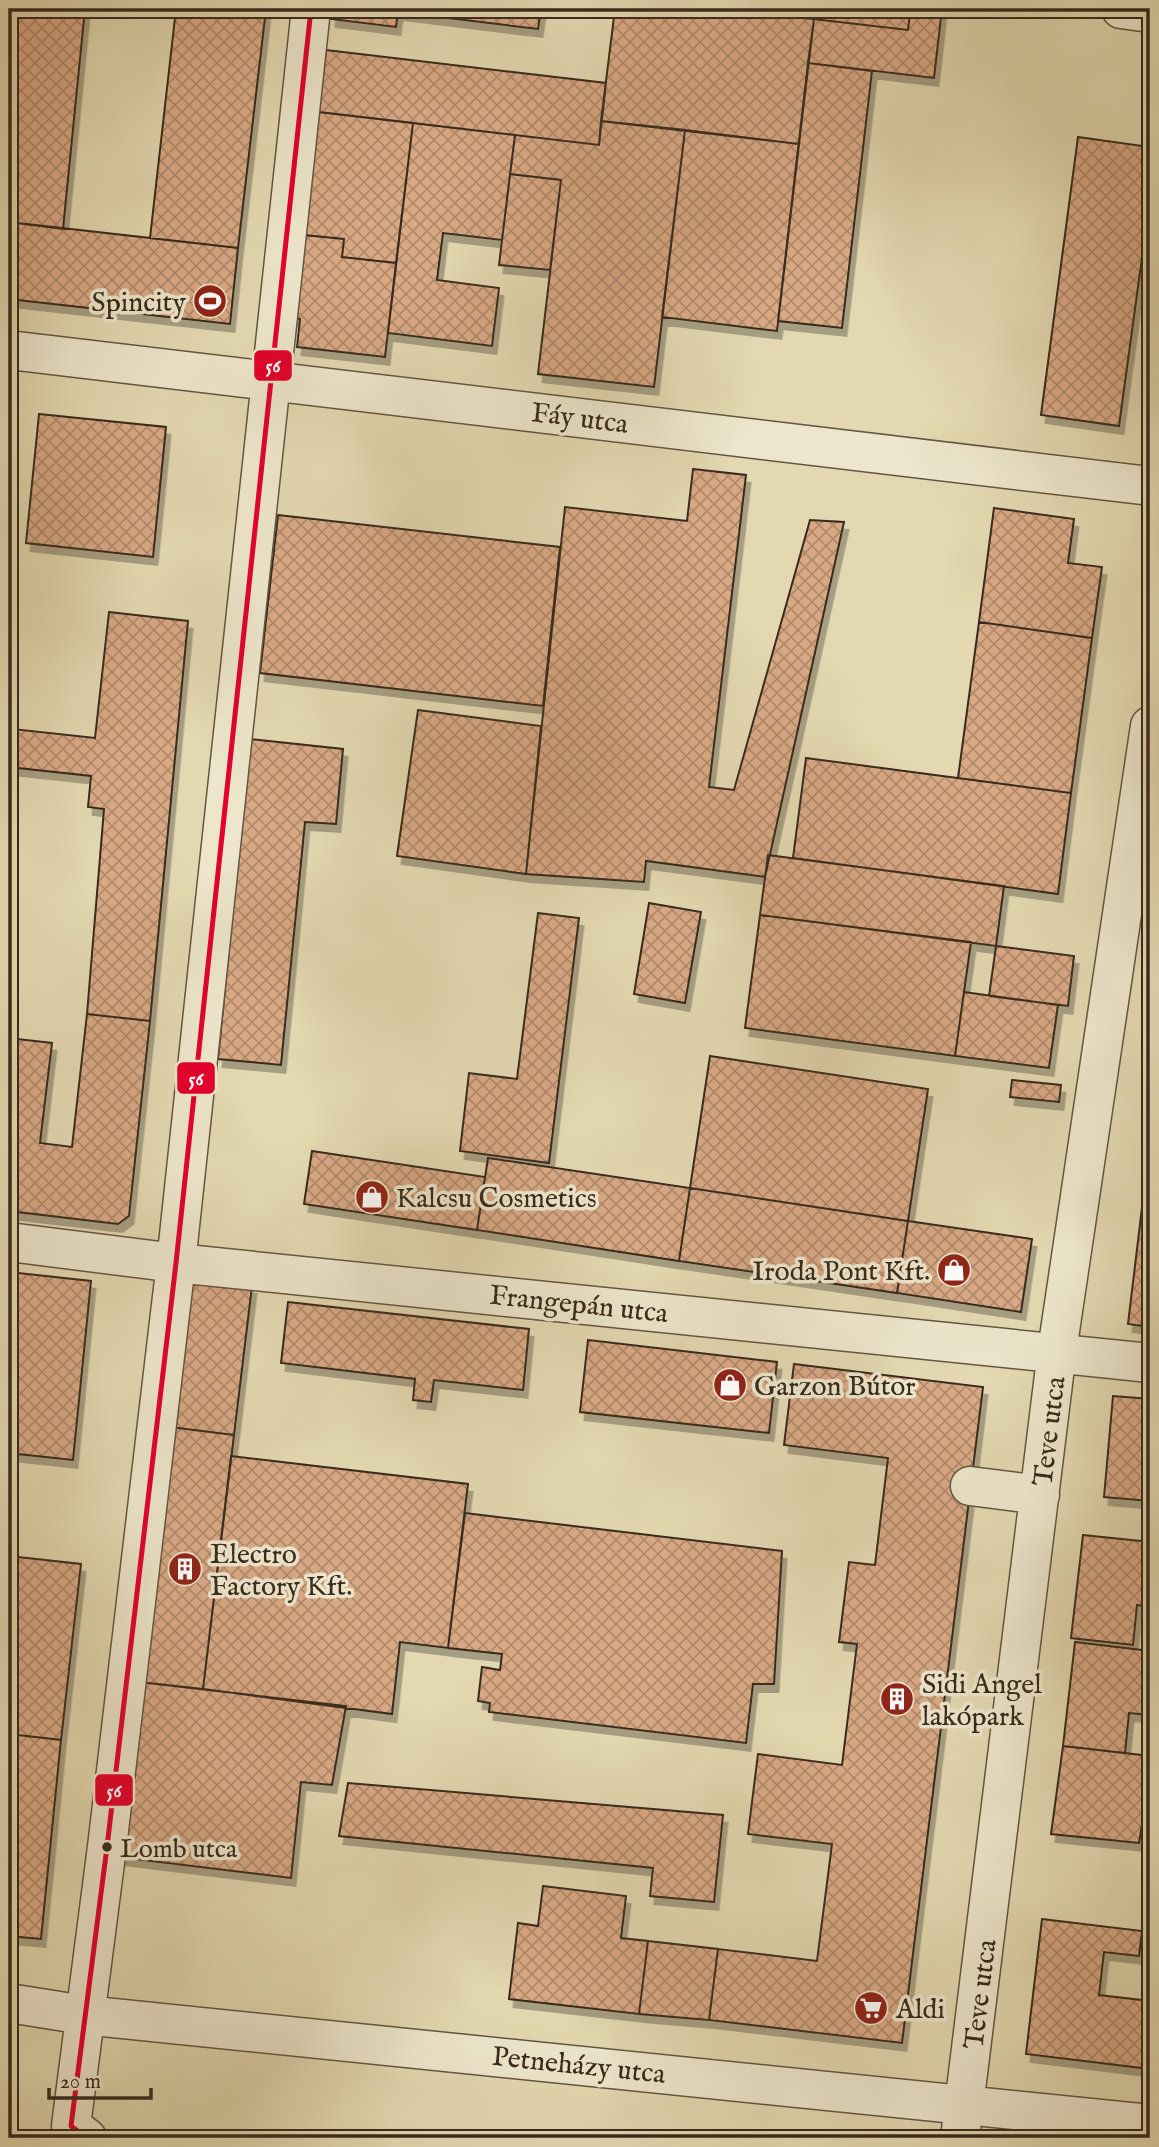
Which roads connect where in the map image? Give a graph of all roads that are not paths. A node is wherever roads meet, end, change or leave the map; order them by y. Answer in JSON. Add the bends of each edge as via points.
{"nodes":[{"id":1,"x":311,"y":9,"type":"edge"},
{"id":2,"x":1121,"y":9,"type":"edge"},
{"id":3,"x":1150,"y":13,"type":"edge"},
{"id":4,"x":9,"y":350,"type":"edge"},
{"id":5,"x":270,"y":379,"type":"junction"},
{"id":6,"x":1150,"y":486,"type":"edge"},
{"id":7,"x":1150,"y":726,"type":"edge"},
{"id":8,"x":9,"y":1242,"type":"edge"},
{"id":9,"x":176,"y":1263,"type":"junction"},
{"id":10,"x":1057,"y":1352,"type":"junction"},
{"id":11,"x":1150,"y":1363,"type":"edge"},
{"id":12,"x":970,"y":1486,"type":"dead end"},
{"id":13,"x":1040,"y":1495,"type":"junction"},
{"id":14,"x":9,"y":2003,"type":"edge"},
{"id":15,"x":84,"y":2014,"type":"junction"},
{"id":16,"x":963,"y":2120,"type":"edge"},
{"id":17,"x":1150,"y":2124,"type":"edge"},
{"id":18,"x":76,"y":2134,"type":"edge"}],
"edges":[{"from":1,"to":5,"type":"street"},
{"from":2,"to":3,"type":"street"},
{"from":4,"to":5,"type":"street","name":"Fáy utca"},
{"from":5,"to":6,"type":"street","name":"Fáy utca"},
{"from":5,"to":9,"type":"street"},
{"from":7,"to":10,"type":"street","name":"Teve utca"},
{"from":8,"to":9,"type":"street","name":"Frangepán utca"},
{"from":9,"to":10,"type":"street","name":"Frangepán utca"},
{"from":9,"to":15,"type":"street"},
{"from":10,"to":11,"type":"street","name":"Frangepán utca"},
{"from":10,"to":13,"type":"street","name":"Teve utca"},
{"from":12,"to":13,"type":"street"},
{"from":13,"to":16,"type":"street","name":"Teve utca"},
{"from":14,"to":15,"type":"street","name":"Petneházy utca"},
{"from":15,"to":16,"type":"street","name":"Petneházy utca"},
{"from":15,"to":18,"type":"street"},
{"from":16,"to":17,"type":"street","name":"Petneházy utca"}]}
